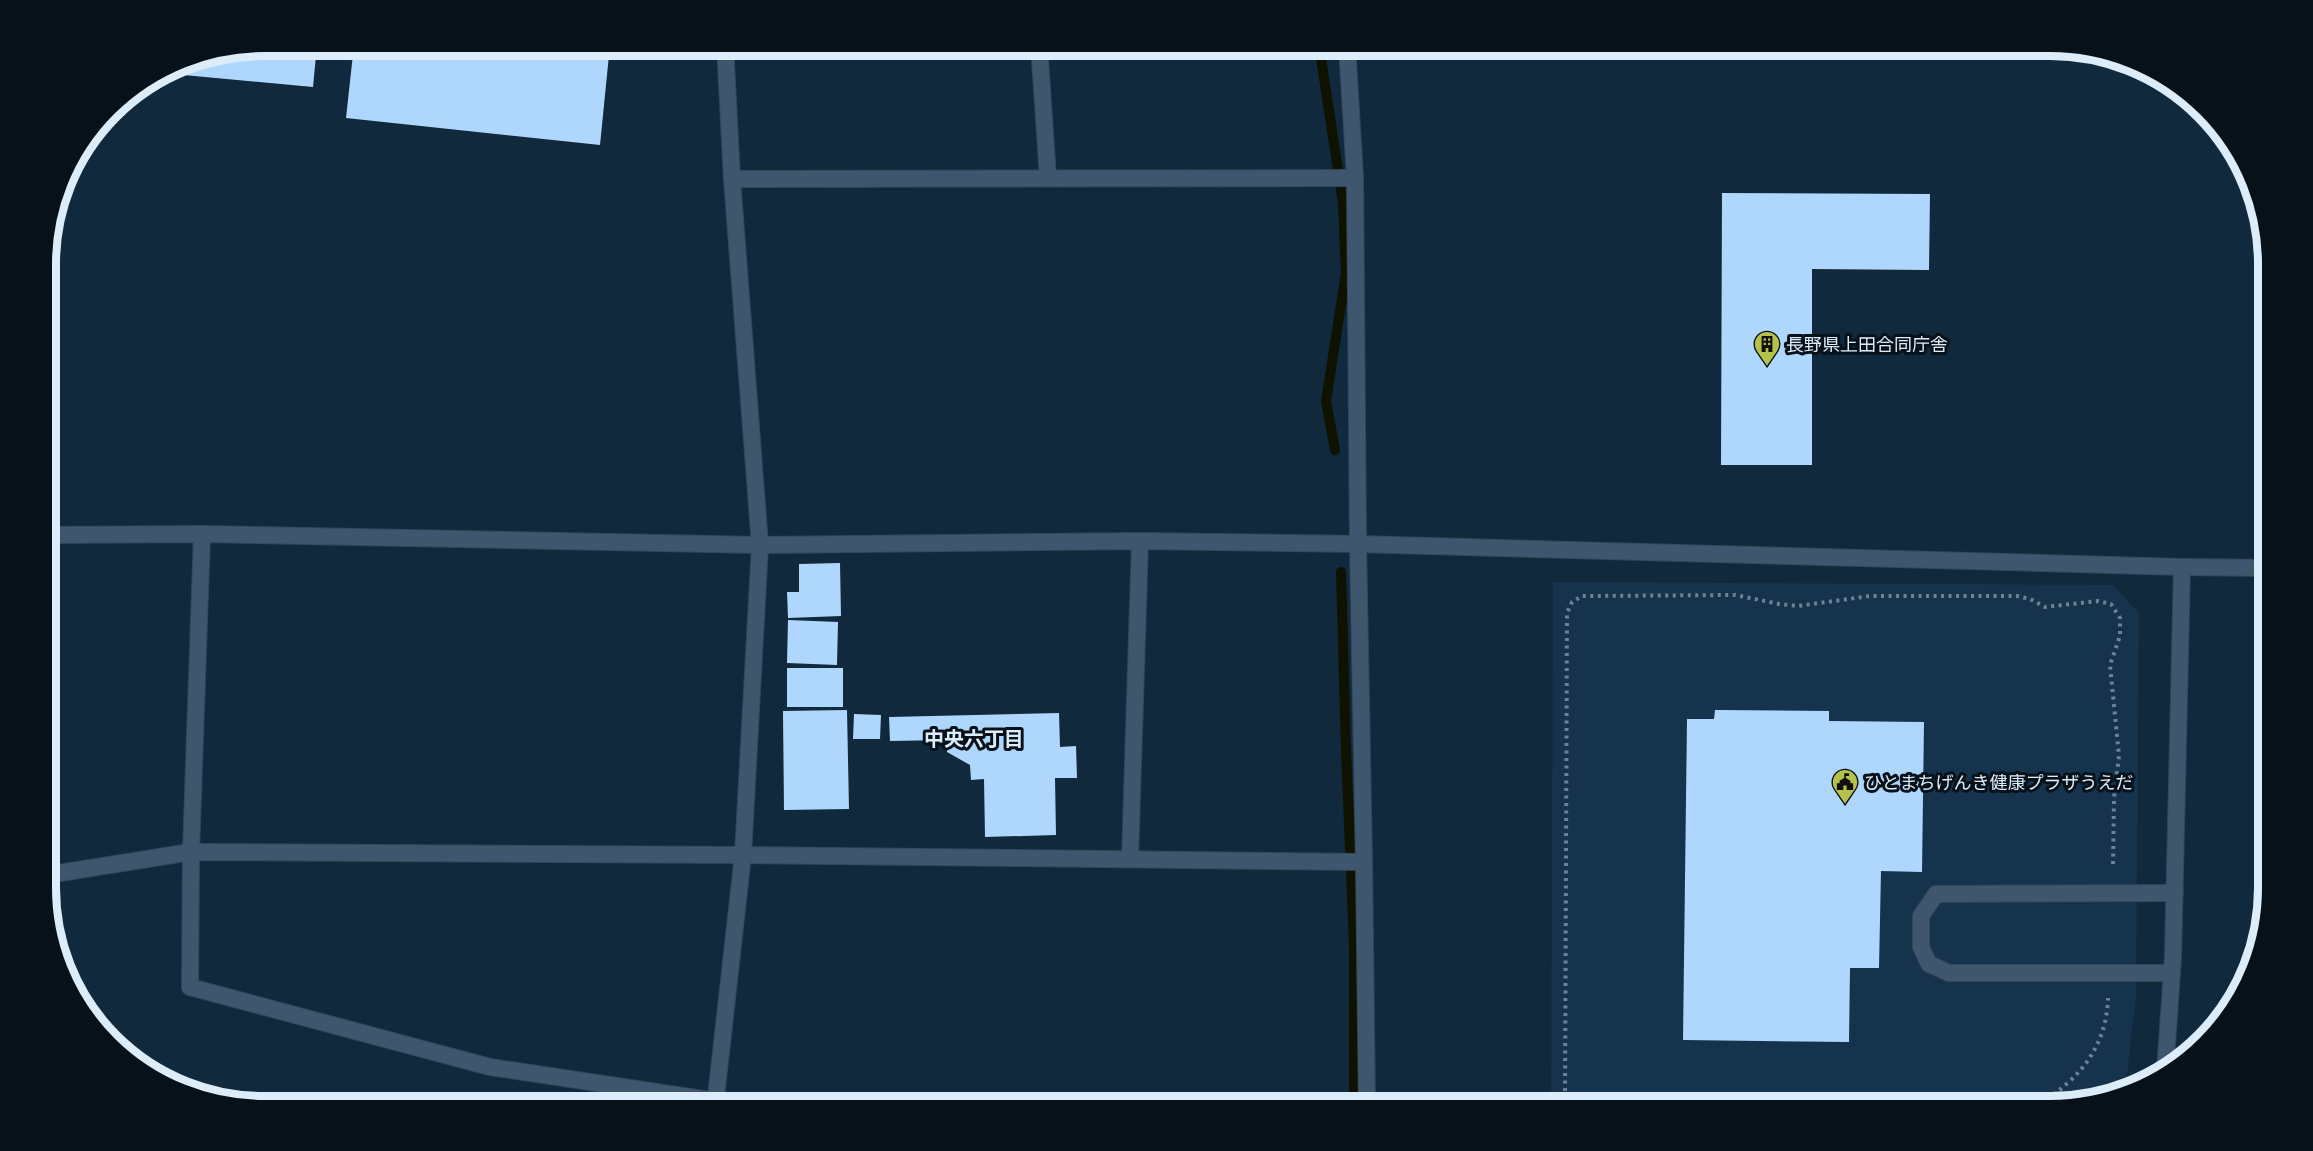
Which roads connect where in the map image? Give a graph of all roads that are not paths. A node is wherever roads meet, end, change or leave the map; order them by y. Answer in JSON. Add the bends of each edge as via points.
{"nodes":[{"id":1,"x":726,"y":56,"type":"edge"},
{"id":2,"x":1040,"y":56,"type":"edge"},
{"id":3,"x":1348,"y":56,"type":"edge"},
{"id":4,"x":1048,"y":178,"type":"junction"},
{"id":5,"x":1355,"y":178,"type":"junction"},
{"id":6,"x":732,"y":179,"type":"junction"},
{"id":7,"x":202,"y":534,"type":"junction"},
{"id":8,"x":56,"y":535,"type":"edge"},
{"id":9,"x":1140,"y":541,"type":"junction"},
{"id":10,"x":1358,"y":544,"type":"junction"},
{"id":11,"x":760,"y":545,"type":"junction"},
{"id":12,"x":2182,"y":567,"type":"junction"},
{"id":13,"x":2258,"y":568,"type":"edge"},
{"id":14,"x":191,"y":852,"type":"junction"},
{"id":15,"x":743,"y":855,"type":"junction"},
{"id":16,"x":1130,"y":859,"type":"junction"},
{"id":17,"x":1364,"y":862,"type":"junction"},
{"id":18,"x":56,"y":874,"type":"edge"},
{"id":19,"x":2175,"y":893,"type":"junction"},
{"id":20,"x":2172,"y":973,"type":"junction"},
{"id":21,"x":2165,"y":1060,"type":"edge"},
{"id":22,"x":1366,"y":1095,"type":"edge"},
{"id":23,"x":667,"y":1096,"type":"edge"},
{"id":24,"x":717,"y":1096,"type":"edge"}],
"edges":[{"from":1,"to":6,"type":"street"},
{"from":2,"to":4,"type":"street"},
{"from":3,"to":5,"type":"street"},
{"from":4,"to":5,"type":"street"},
{"from":4,"to":6,"type":"street"},
{"from":5,"to":10,"type":"street"},
{"from":6,"to":11,"type":"street"},
{"from":7,"to":8,"type":"street"},
{"from":7,"to":11,"type":"street"},
{"from":7,"to":14,"type":"street"},
{"from":9,"to":10,"type":"street"},
{"from":9,"to":11,"type":"street"},
{"from":9,"to":16,"type":"street"},
{"from":10,"to":12,"type":"street"},
{"from":10,"to":17,"type":"street"},
{"from":11,"to":15,"type":"street"},
{"from":12,"to":13,"type":"street"},
{"from":12,"to":19,"type":"street"},
{"from":14,"to":15,"type":"street"},
{"from":14,"to":18,"type":"street"},
{"from":14,"to":23,"type":"street","via":[[190,987],[490,1066]]},
{"from":15,"to":16,"type":"street"},
{"from":15,"to":24,"type":"street"},
{"from":16,"to":17,"type":"street"},
{"from":17,"to":22,"type":"street"},
{"from":19,"to":20,"type":"street"},
{"from":19,"to":20,"type":"street","via":[[1936,894],[1922,916],[1921,947],[1929,964],[1948,973]]},
{"from":20,"to":21,"type":"street"}]}
